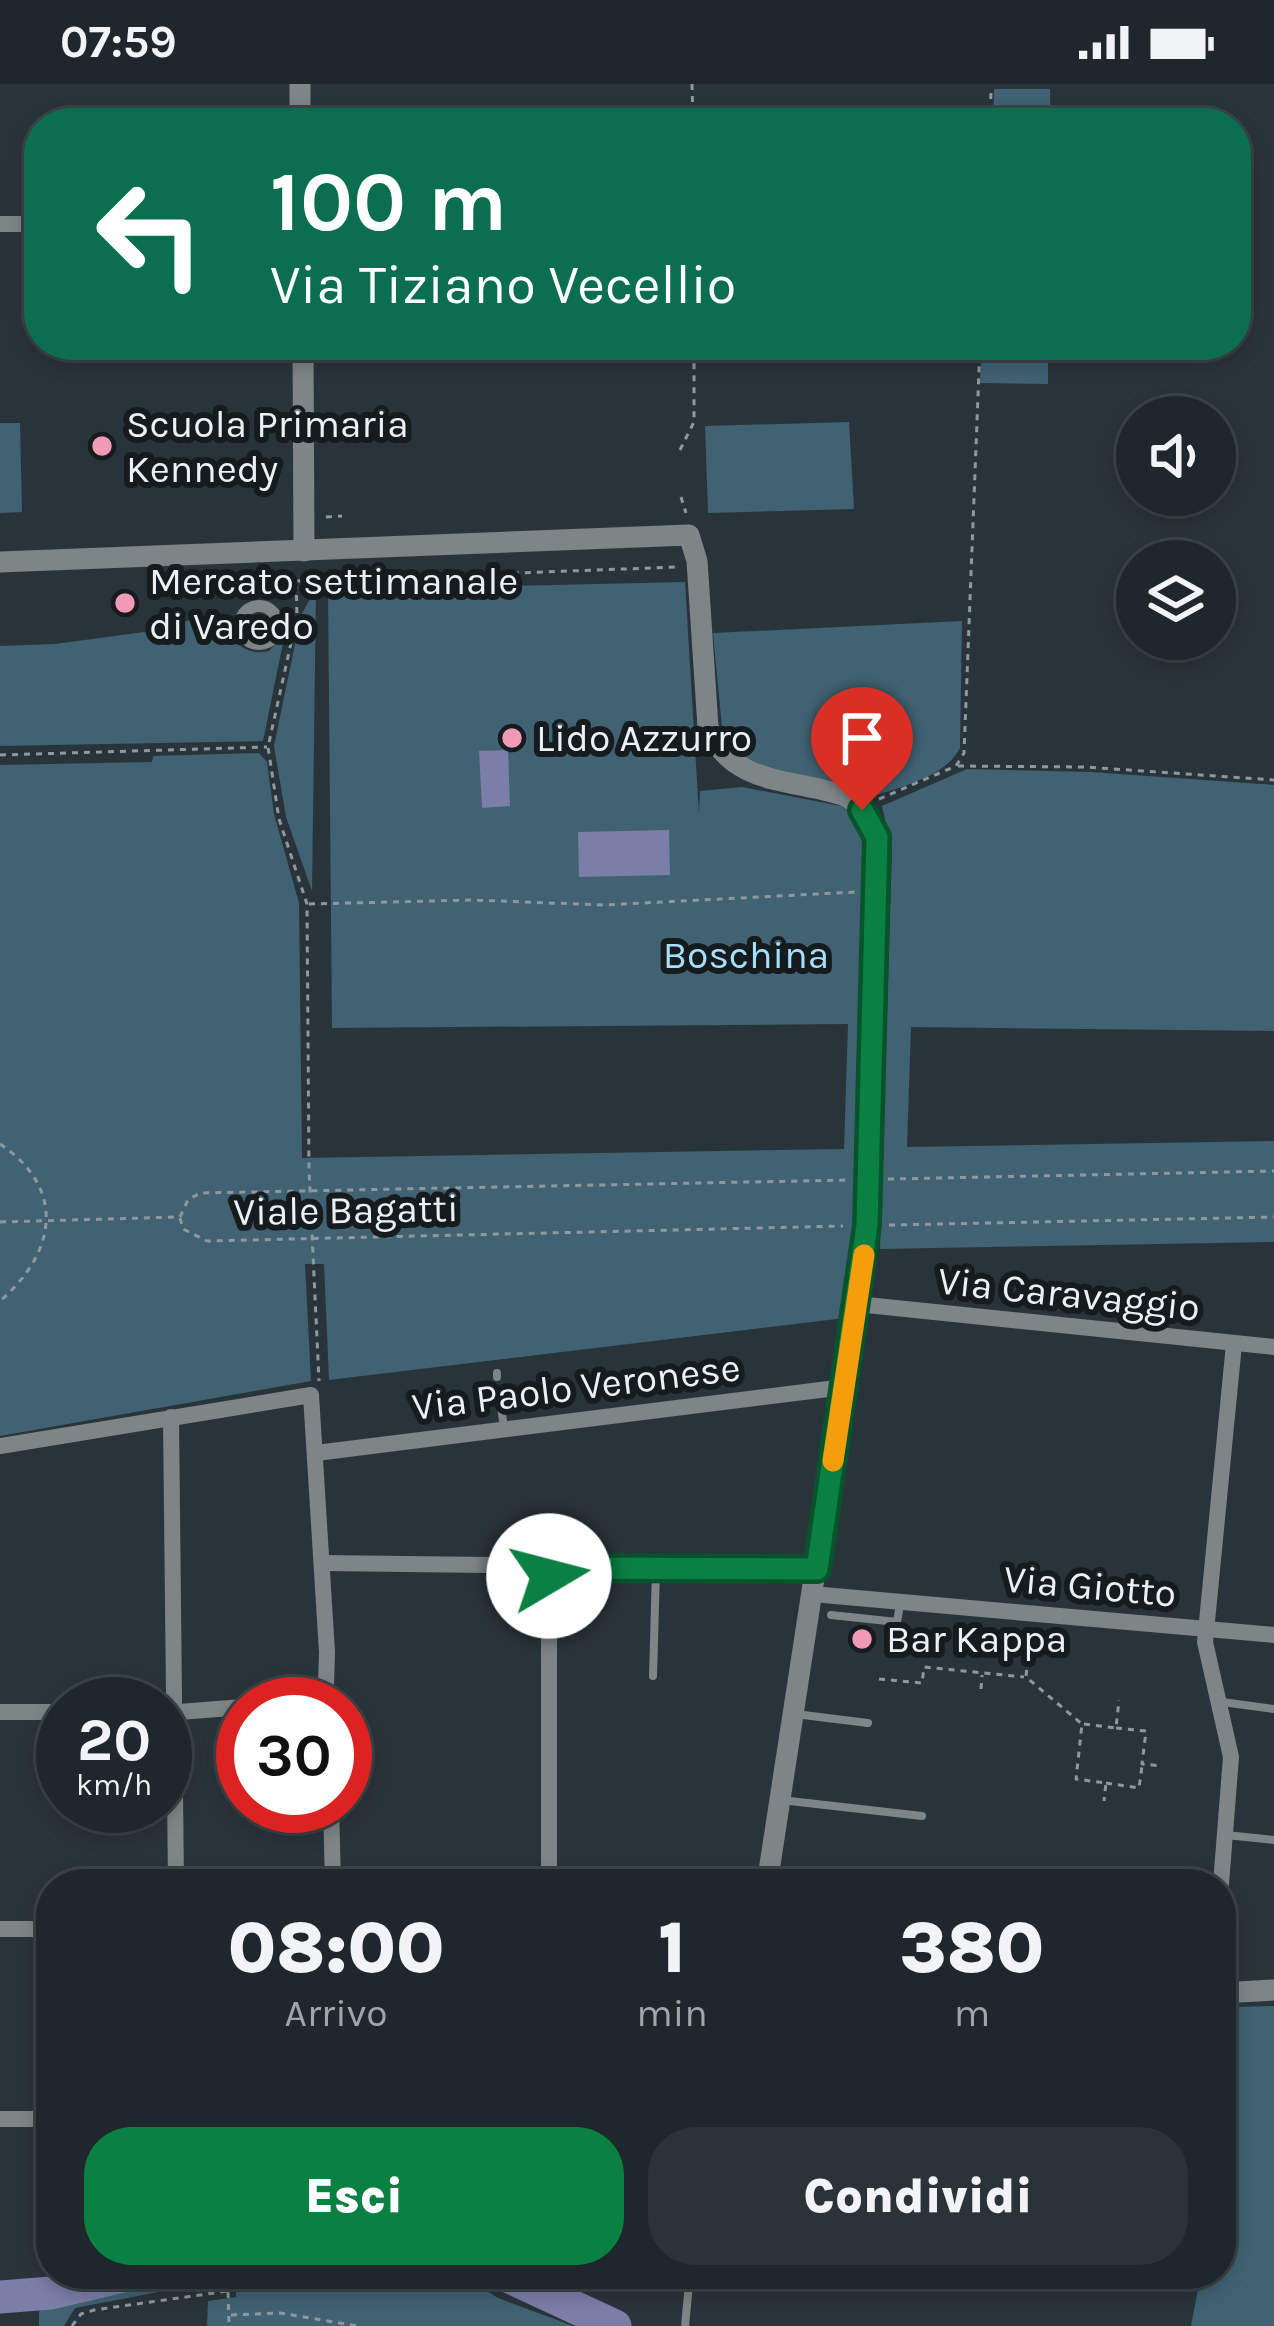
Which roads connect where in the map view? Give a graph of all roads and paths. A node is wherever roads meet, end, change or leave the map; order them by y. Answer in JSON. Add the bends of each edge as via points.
{"nodes":[{"id":1,"x":991,"y":91,"type":"dead end"},
{"id":2,"x":990,"y":108,"type":"edge"},
{"id":3,"x":303,"y":360,"type":"edge"},
{"id":4,"x":694,"y":360,"type":"edge"},
{"id":5,"x":979,"y":360,"type":"edge"},
{"id":6,"x":680,"y":450,"type":"dead end"},
{"id":7,"x":342,"y":516,"type":"dead end"},
{"id":8,"x":322,"y":517,"type":"dead end"},
{"id":9,"x":304,"y":551,"type":"junction"},
{"id":10,"x":0,"y":562,"type":"edge"},
{"id":11,"x":680,"y":567,"type":"dead end"},
{"id":12,"x":296,"y":581,"type":"dead end"},
{"id":13,"x":297,"y":616,"type":"dead end"},
{"id":14,"x":268,"y":747,"type":"junction"},
{"id":15,"x":0,"y":755,"type":"edge"},
{"id":16,"x":956,"y":766,"type":"junction"},
{"id":17,"x":1274,"y":780,"type":"edge"},
{"id":18,"x":862,"y":810,"type":"junction"},
{"id":19,"x":877,"y":893,"type":"junction"},
{"id":20,"x":307,"y":904,"type":"junction"},
{"id":21,"x":0,"y":1144,"type":"edge"},
{"id":22,"x":1274,"y":1171,"type":"edge"},
{"id":23,"x":869,"y":1180,"type":"junction"},
{"id":24,"x":310,"y":1189,"type":"junction"},
{"id":25,"x":180,"y":1217,"type":"junction"},
{"id":26,"x":1274,"y":1217,"type":"edge"},
{"id":27,"x":46,"y":1220,"type":"junction"},
{"id":28,"x":0,"y":1222,"type":"edge"},
{"id":29,"x":866,"y":1236,"type":"junction"},
{"id":30,"x":312,"y":1238,"type":"junction"},
{"id":31,"x":0,"y":1301,"type":"edge"},
{"id":32,"x":857,"y":1304,"type":"junction"},
{"id":33,"x":1234,"y":1343,"type":"junction"},
{"id":34,"x":1274,"y":1347,"type":"edge"},
{"id":35,"x":844,"y":1387,"type":"junction"},
{"id":36,"x":315,"y":1389,"type":"junction"},
{"id":37,"x":500,"y":1399,"type":"dead end"},
{"id":38,"x":171,"y":1417,"type":"junction"},
{"id":39,"x":504,"y":1430,"type":"junction"},
{"id":40,"x":0,"y":1446,"type":"edge"},
{"id":41,"x":316,"y":1453,"type":"junction"},
{"id":42,"x":323,"y":1562,"type":"junction"},
{"id":43,"x":549,"y":1568,"type":"junction"},
{"id":44,"x":656,"y":1568,"type":"junction"},
{"id":45,"x":817,"y":1569,"type":"junction"},
{"id":46,"x":812,"y":1594,"type":"junction"},
{"id":47,"x":900,"y":1602,"type":"junction"},
{"id":48,"x":1033,"y":1614,"type":"junction"},
{"id":49,"x":831,"y":1615,"type":"dead end"},
{"id":50,"x":1206,"y":1630,"type":"junction"},
{"id":51,"x":1274,"y":1635,"type":"edge"},
{"id":52,"x":982,"y":1673,"type":"junction"},
{"id":53,"x":653,"y":1676,"type":"dead end"},
{"id":54,"x":167,"y":1677,"type":"edge"},
{"id":55,"x":326,"y":1677,"type":"edge"},
{"id":56,"x":1026,"y":1677,"type":"junction"},
{"id":57,"x":879,"y":1679,"type":"dead end"},
{"id":58,"x":981,"y":1689,"type":"dead end"},
{"id":59,"x":1119,"y":1700,"type":"dead end"},
{"id":60,"x":1221,"y":1702,"type":"junction"},
{"id":61,"x":36,"y":1709,"type":"edge"},
{"id":62,"x":1274,"y":1709,"type":"edge"},
{"id":63,"x":0,"y":1712,"type":"edge"},
{"id":64,"x":793,"y":1714,"type":"junction"},
{"id":65,"x":868,"y":1723,"type":"dead end"},
{"id":66,"x":1082,"y":1724,"type":"junction"},
{"id":67,"x":1116,"y":1728,"type":"junction"},
{"id":68,"x":1142,"y":1764,"type":"junction"},
{"id":69,"x":1162,"y":1766,"type":"dead end"},
{"id":70,"x":1106,"y":1783,"type":"junction"},
{"id":71,"x":780,"y":1799,"type":"junction"},
{"id":72,"x":1104,"y":1801,"type":"dead end"},
{"id":73,"x":922,"y":1816,"type":"dead end"},
{"id":74,"x":173,"y":1833,"type":"edge"},
{"id":75,"x":332,"y":1833,"type":"edge"},
{"id":76,"x":1225,"y":1834,"type":"junction"},
{"id":77,"x":1274,"y":1840,"type":"edge"},
{"id":78,"x":175,"y":1869,"type":"edge"},
{"id":79,"x":333,"y":1869,"type":"edge"},
{"id":80,"x":549,"y":1869,"type":"edge"},
{"id":81,"x":769,"y":1869,"type":"edge"},
{"id":82,"x":1222,"y":1869,"type":"edge"},
{"id":83,"x":36,"y":1929,"type":"edge"},
{"id":84,"x":0,"y":1930,"type":"edge"},
{"id":85,"x":1274,"y":1990,"type":"edge"},
{"id":86,"x":1236,"y":1992,"type":"edge"},
{"id":87,"x":0,"y":2119,"type":"edge"},
{"id":88,"x":36,"y":2119,"type":"edge"},
{"id":89,"x":688,"y":2289,"type":"edge"},
{"id":90,"x":228,"y":2290,"type":"joint"},
{"id":91,"x":230,"y":2315,"type":"junction"},
{"id":92,"x":685,"y":2322,"type":"edge"},
{"id":93,"x":72,"y":2326,"type":"edge"},
{"id":94,"x":229,"y":2326,"type":"edge"},
{"id":95,"x":357,"y":2326,"type":"edge"}],
"edges":[{"from":1,"to":2,"type":"path"},
{"from":3,"to":9,"type":"street"},
{"from":4,"to":6,"type":"path","via":[[694,422]]},
{"from":5,"to":16,"type":"path","via":[[964,753]]},
{"from":7,"to":8,"type":"path"},
{"from":9,"to":10,"type":"street"},
{"from":9,"to":18,"type":"street","via":[[689,535],[714,742],[746,773],[828,790]]},
{"from":11,"to":12,"type":"path"},
{"from":13,"to":14,"type":"path"},
{"from":14,"to":15,"type":"path"},
{"from":14,"to":20,"type":"path","via":[[279,819]]},
{"from":16,"to":17,"type":"path"},
{"from":16,"to":18,"type":"path"},
{"from":18,"to":19,"type":"street","via":[[877,837]]},
{"from":19,"to":20,"type":"path","via":[[604,905]]},
{"from":19,"to":23,"type":"street"},
{"from":20,"to":24,"type":"path"},
{"from":21,"to":27,"type":"path","via":[[38,1180]]},
{"from":22,"to":23,"type":"path","name":"Viale Bagatti"},
{"from":23,"to":24,"type":"path","name":"Viale Bagatti"},
{"from":23,"to":29,"type":"street"},
{"from":24,"to":25,"type":"path","name":"Viale Bagatti","via":[[200,1193]]},
{"from":24,"to":30,"type":"path"},
{"from":25,"to":27,"type":"path"},
{"from":25,"to":30,"type":"path","name":"Viale Bagatti","via":[[183,1228],[207,1241]]},
{"from":26,"to":29,"type":"path","name":"Viale Bagatti"},
{"from":27,"to":28,"type":"path"},
{"from":27,"to":31,"type":"path","via":[[38,1259]]},
{"from":29,"to":30,"type":"path","name":"Viale Bagatti"},
{"from":29,"to":32,"type":"street"},
{"from":30,"to":36,"type":"path"},
{"from":32,"to":33,"type":"street","name":"Via Caravaggio"},
{"from":32,"to":35,"type":"street"},
{"from":33,"to":34,"type":"street","name":"Via Caravaggio"},
{"from":33,"to":50,"type":"street"},
{"from":35,"to":39,"type":"street","name":"Via Paolo Veronese"},
{"from":35,"to":45,"type":"street"},
{"from":36,"to":38,"type":"street"},
{"from":36,"to":41,"type":"street"},
{"from":37,"to":39,"type":"lane"},
{"from":38,"to":40,"type":"street"},
{"from":38,"to":54,"type":"street"},
{"from":39,"to":41,"type":"street","name":"Via Paolo Veronese"},
{"from":41,"to":42,"type":"street"},
{"from":42,"to":43,"type":"street"},
{"from":42,"to":55,"type":"street"},
{"from":43,"to":44,"type":"street"},
{"from":43,"to":80,"type":"street"},
{"from":44,"to":45,"type":"street"},
{"from":44,"to":53,"type":"lane"},
{"from":45,"to":46,"type":"street"},
{"from":46,"to":47,"type":"street","name":"Via Giotto"},
{"from":46,"to":64,"type":"street"},
{"from":47,"to":48,"type":"street","name":"Via Giotto"},
{"from":47,"to":49,"type":"lane","name":"Via Giotto","via":[[898,1622]]},
{"from":48,"to":50,"type":"street","name":"Via Giotto"},
{"from":48,"to":56,"type":"path"},
{"from":50,"to":51,"type":"street","name":"Via Giotto"},
{"from":50,"to":60,"type":"street"},
{"from":52,"to":56,"type":"path"},
{"from":52,"to":57,"type":"path","via":[[924,1667],[922,1683]]},
{"from":52,"to":58,"type":"path"},
{"from":56,"to":66,"type":"path"},
{"from":59,"to":67,"type":"path"},
{"from":60,"to":62,"type":"lane"},
{"from":60,"to":76,"type":"street","via":[[1231,1757]]},
{"from":61,"to":63,"type":"street"},
{"from":64,"to":65,"type":"lane"},
{"from":64,"to":71,"type":"street"},
{"from":66,"to":67,"type":"path"},
{"from":66,"to":70,"type":"path","via":[[1076,1779]]},
{"from":67,"to":68,"type":"path","via":[[1145,1731]]},
{"from":68,"to":69,"type":"path"},
{"from":68,"to":70,"type":"path","via":[[1139,1788]]},
{"from":70,"to":72,"type":"path"},
{"from":71,"to":73,"type":"lane"},
{"from":71,"to":81,"type":"street"},
{"from":74,"to":78,"type":"street"},
{"from":75,"to":79,"type":"street"},
{"from":76,"to":77,"type":"lane"},
{"from":76,"to":82,"type":"street"},
{"from":83,"to":84,"type":"street"},
{"from":85,"to":86,"type":"street"},
{"from":87,"to":88,"type":"street"},
{"from":89,"to":92,"type":"lane"},
{"from":90,"to":91,"type":"path"},
{"from":90,"to":93,"type":"path","via":[[94,2310]]},
{"from":91,"to":94,"type":"path"},
{"from":91,"to":95,"type":"path","via":[[280,2313]]}]}
